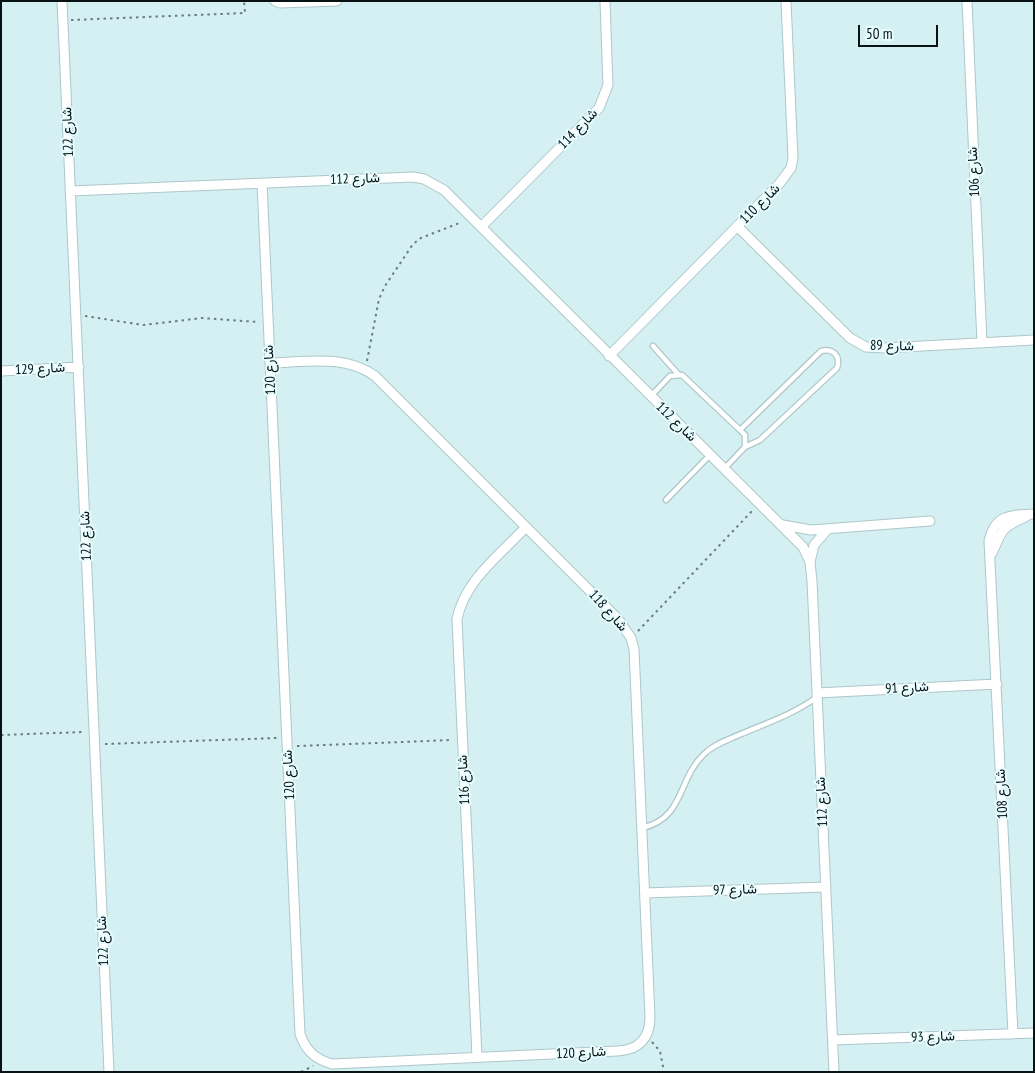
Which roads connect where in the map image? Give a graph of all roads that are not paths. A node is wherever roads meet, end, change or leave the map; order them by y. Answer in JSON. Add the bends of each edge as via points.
{"nodes":[{"id":1,"x":62,"y":1,"type":"edge"},
{"id":2,"x":275,"y":1,"type":"edge"},
{"id":3,"x":336,"y":1,"type":"edge"},
{"id":4,"x":605,"y":1,"type":"edge"},
{"id":5,"x":786,"y":1,"type":"edge"},
{"id":6,"x":967,"y":1,"type":"edge"},
{"id":7,"x":262,"y":183,"type":"junction"},
{"id":8,"x":70,"y":191,"type":"junction"},
{"id":9,"x":737,"y":226,"type":"junction"},
{"id":10,"x":481,"y":227,"type":"junction"},
{"id":11,"x":1034,"y":340,"type":"edge"},
{"id":12,"x":982,"y":343,"type":"junction"},
{"id":13,"x":653,"y":346,"type":"dead end"},
{"id":14,"x":609,"y":356,"type":"junction"},
{"id":15,"x":270,"y":363,"type":"junction"},
{"id":16,"x":79,"y":367,"type":"junction"},
{"id":17,"x":1,"y":370,"type":"edge"},
{"id":18,"x":678,"y":374,"type":"junction"},
{"id":19,"x":650,"y":397,"type":"junction"},
{"id":20,"x":740,"y":430,"type":"junction"},
{"id":21,"x":745,"y":447,"type":"junction"},
{"id":22,"x":710,"y":455,"type":"junction"},
{"id":23,"x":724,"y":469,"type":"junction"},
{"id":24,"x":666,"y":500,"type":"dead end"},
{"id":25,"x":1032,"y":514,"type":"edge"},
{"id":26,"x":930,"y":521,"type":"dead end"},
{"id":27,"x":781,"y":524,"type":"junction"},
{"id":28,"x":526,"y":528,"type":"junction"},
{"id":29,"x":827,"y":530,"type":"junction"},
{"id":30,"x":810,"y":562,"type":"junction"},
{"id":31,"x":997,"y":684,"type":"junction"},
{"id":32,"x":817,"y":695,"type":"junction"},
{"id":33,"x":642,"y":828,"type":"junction"},
{"id":34,"x":826,"y":887,"type":"junction"},
{"id":35,"x":645,"y":893,"type":"junction"},
{"id":36,"x":1034,"y":1033,"type":"edge"},
{"id":37,"x":1013,"y":1034,"type":"junction"},
{"id":38,"x":833,"y":1040,"type":"junction"},
{"id":39,"x":618,"y":1051,"type":"joint"},
{"id":40,"x":477,"y":1058,"type":"junction"},
{"id":41,"x":109,"y":1072,"type":"edge"},
{"id":42,"x":834,"y":1072,"type":"edge"}],
"edges":[{"from":1,"to":8,"type":"street","name":"شارع 122"},
{"from":2,"to":3,"type":"street"},
{"from":4,"to":10,"type":"street","name":"شارع 114","via":[[608,85],[602,103]]},
{"from":5,"to":9,"type":"street","name":"شارع 110","via":[[793,158],[786,177]]},
{"from":6,"to":12,"type":"street","name":"شارع 106"},
{"from":7,"to":8,"type":"street","name":"شارع 112"},
{"from":7,"to":10,"type":"street","name":"شارع 112","via":[[413,177],[435,184]]},
{"from":7,"to":15,"type":"street","name":"شارع 120"},
{"from":8,"to":16,"type":"street","name":"شارع 122"},
{"from":9,"to":12,"type":"street","name":"شارع 89","via":[[845,334],[858,343],[875,348]]},
{"from":9,"to":14,"type":"street","name":"شارع 110"},
{"from":10,"to":14,"type":"street","name":"شارع 112"},
{"from":11,"to":12,"type":"street","name":"شارع 89"},
{"from":13,"to":18,"type":"lane"},
{"from":14,"to":19,"type":"street","name":"شارع 112"},
{"from":15,"to":28,"type":"street","name":"شارع 118","via":[[343,362],[365,369]]},
{"from":15,"to":40,"type":"street","name":"شارع 120","via":[[300,1034],[311,1054],[332,1064]]},
{"from":16,"to":17,"type":"street","name":"شارع 129"},
{"from":16,"to":41,"type":"street","name":"شارع 122"},
{"from":18,"to":19,"type":"lane","via":[[670,376]]},
{"from":18,"to":20,"type":"lane"},
{"from":19,"to":22,"type":"street","name":"شارع 112"},
{"from":20,"to":21,"type":"lane"},
{"from":20,"to":21,"type":"lane","via":[[821,351],[835,354],[837,368],[760,440]]},
{"from":21,"to":23,"type":"lane"},
{"from":22,"to":23,"type":"street","name":"شارع 112"},
{"from":22,"to":24,"type":"lane"},
{"from":23,"to":27,"type":"street","name":"شارع 112"},
{"from":25,"to":31,"type":"street","name":"شارع 108","via":[[1010,515],[998,522],[991,534]]},
{"from":26,"to":29,"type":"street"},
{"from":27,"to":29,"type":"street"},
{"from":27,"to":30,"type":"street","name":"شارع 112","via":[[803,547]]},
{"from":28,"to":33,"type":"street","name":"شارع 118","via":[[618,619],[631,638]]},
{"from":28,"to":40,"type":"street","name":"شارع 116","via":[[466,591],[456,619]]},
{"from":29,"to":30,"type":"street","via":[[814,544]]},
{"from":30,"to":32,"type":"street","name":"شارع 112"},
{"from":31,"to":32,"type":"street","name":"شارع 91"},
{"from":31,"to":37,"type":"street","name":"شارع 108"},
{"from":32,"to":33,"type":"lane","via":[[790,714],[713,747],[697,762],[670,814],[652,826]]},
{"from":32,"to":34,"type":"street","name":"شارع 112"},
{"from":33,"to":35,"type":"street","name":"شارع 118"},
{"from":34,"to":35,"type":"street","name":"شارع 97"},
{"from":34,"to":38,"type":"street","name":"شارع 112"},
{"from":35,"to":39,"type":"street","name":"شارع 118","via":[[650,1028],[646,1038],[634,1048]]},
{"from":36,"to":37,"type":"street","name":"شارع 93"},
{"from":37,"to":38,"type":"street","name":"شارع 93"},
{"from":38,"to":42,"type":"street","name":"شارع 112"},
{"from":39,"to":40,"type":"street","name":"شارع 120"}]}
